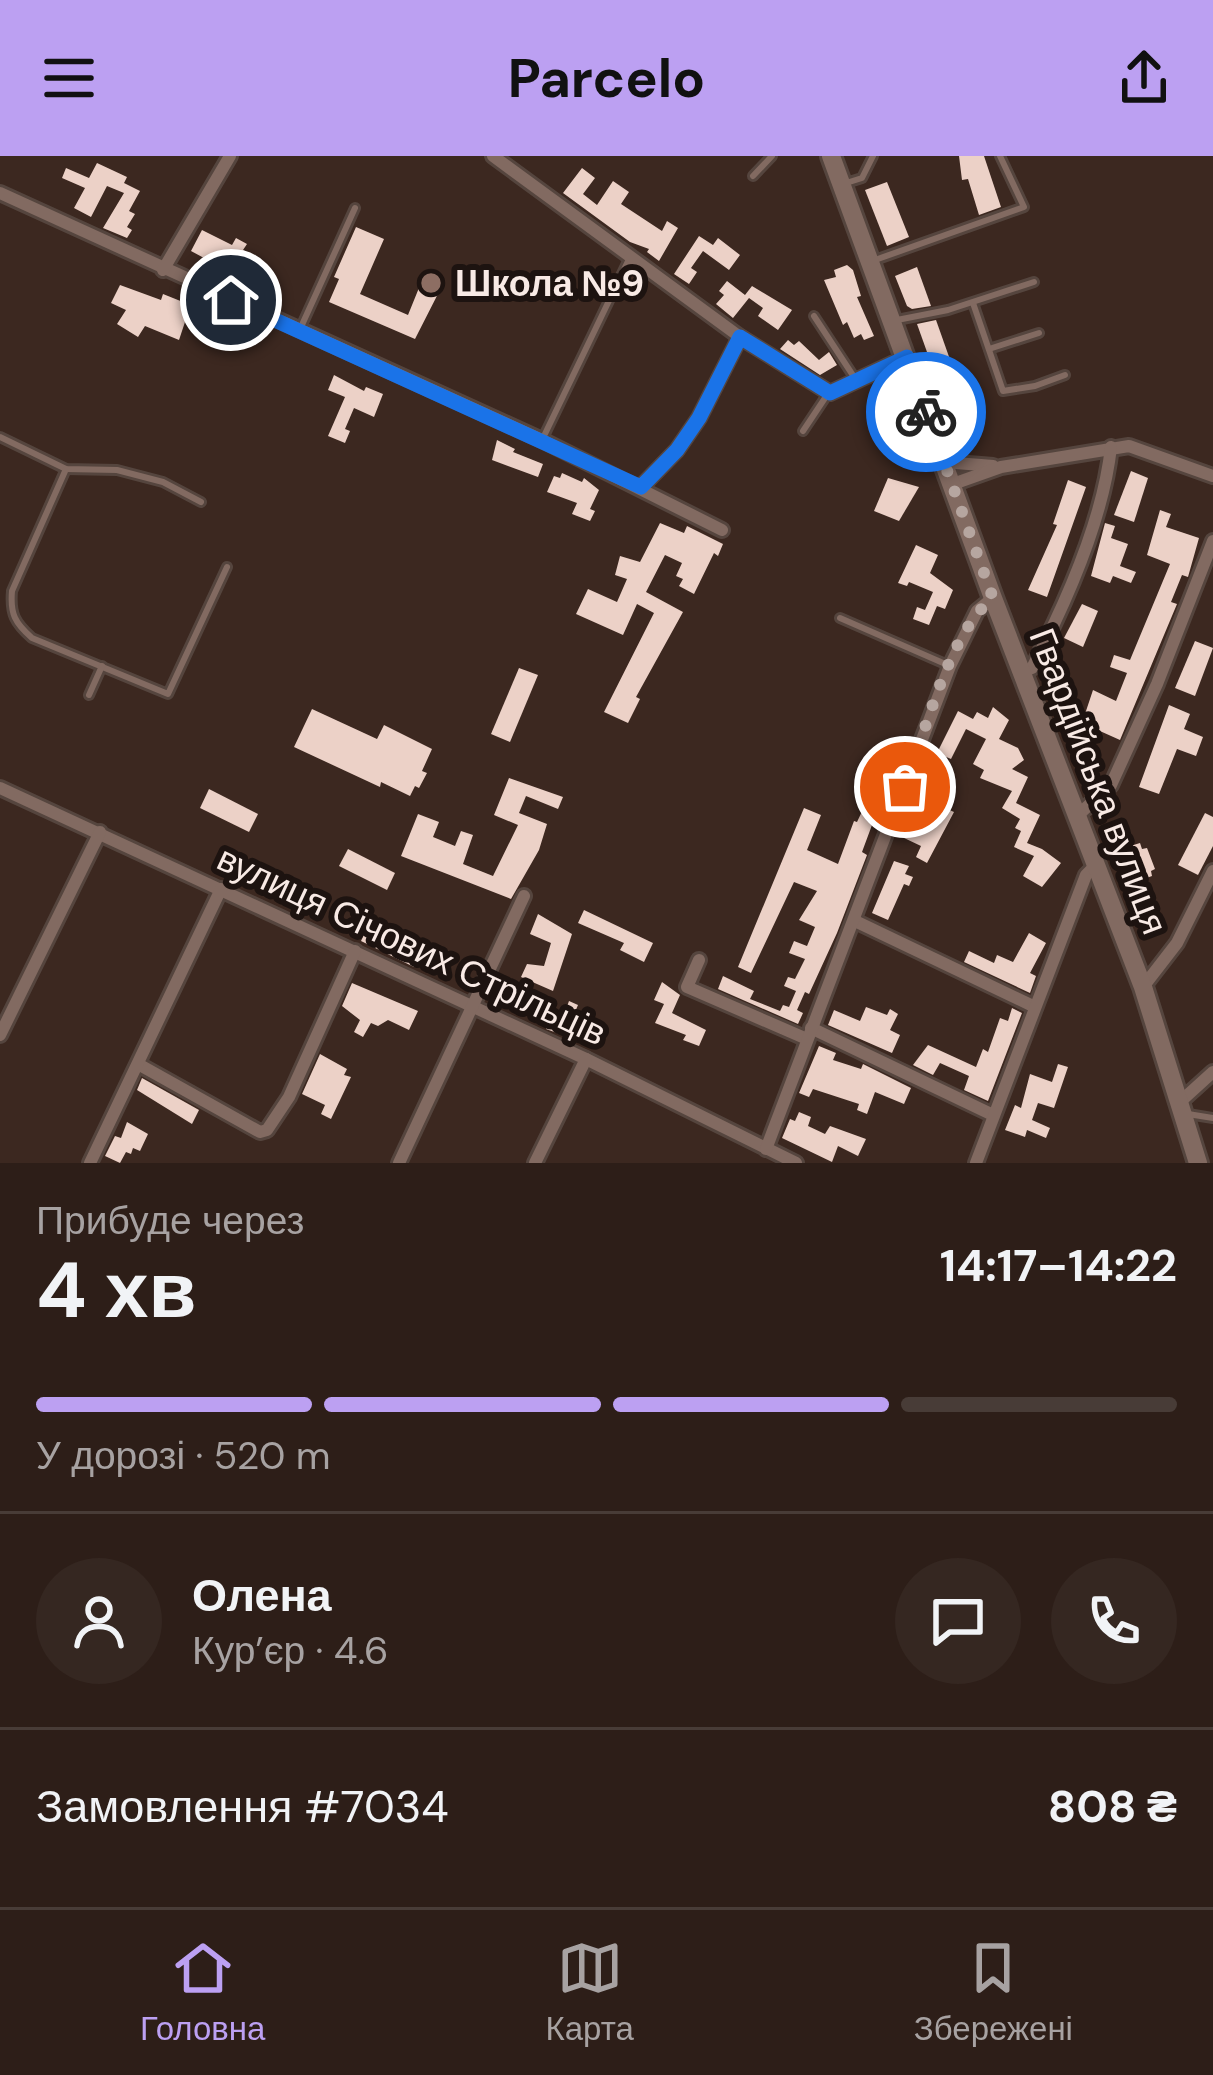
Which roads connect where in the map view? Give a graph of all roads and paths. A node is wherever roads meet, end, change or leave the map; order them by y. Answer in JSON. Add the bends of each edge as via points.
{"nodes":[{"id":1,"x":230,"y":156,"type":"edge"},
{"id":2,"x":494,"y":156,"type":"edge"},
{"id":3,"x":772,"y":156,"type":"edge"},
{"id":4,"x":831,"y":156,"type":"edge"},
{"id":5,"x":873,"y":156,"type":"edge"},
{"id":6,"x":1000,"y":156,"type":"edge"},
{"id":7,"x":753,"y":176,"type":"dead end"},
{"id":8,"x":842,"y":184,"type":"junction"},
{"id":9,"x":0,"y":194,"type":"edge"},
{"id":10,"x":355,"y":208,"type":"dead end"},
{"id":11,"x":630,"y":257,"type":"junction"},
{"id":12,"x":871,"y":261,"type":"junction"},
{"id":13,"x":163,"y":270,"type":"junction"},
{"id":14,"x":1034,"y":282,"type":"dead end"},
{"id":15,"x":973,"y":303,"type":"junction"},
{"id":16,"x":814,"y":316,"type":"dead end"},
{"id":17,"x":894,"y":321,"type":"junction"},
{"id":18,"x":299,"y":330,"type":"junction"},
{"id":19,"x":1039,"y":333,"type":"dead end"},
{"id":20,"x":740,"y":337,"type":"junction"},
{"id":21,"x":989,"y":349,"type":"junction"},
{"id":22,"x":907,"y":357,"type":"junction"},
{"id":23,"x":1065,"y":375,"type":"dead end"},
{"id":24,"x":856,"y":380,"type":"junction"},
{"id":25,"x":830,"y":393,"type":"junction"},
{"id":26,"x":803,"y":431,"type":"dead end"},
{"id":27,"x":0,"y":437,"type":"edge"},
{"id":28,"x":542,"y":440,"type":"junction"},
{"id":29,"x":1111,"y":447,"type":"junction"},
{"id":30,"x":944,"y":462,"type":"junction"},
{"id":31,"x":1000,"y":467,"type":"junction"},
{"id":32,"x":66,"y":469,"type":"junction"},
{"id":33,"x":1213,"y":476,"type":"edge"},
{"id":34,"x":953,"y":484,"type":"junction"},
{"id":35,"x":641,"y":487,"type":"junction"},
{"id":36,"x":201,"y":502,"type":"dead end"},
{"id":37,"x":722,"y":530,"type":"dead end"},
{"id":38,"x":1213,"y":541,"type":"edge"},
{"id":39,"x":227,"y":567,"type":"dead end"},
{"id":40,"x":993,"y":598,"type":"junction"},
{"id":41,"x":840,"y":618,"type":"dead end"},
{"id":42,"x":102,"y":666,"type":"junction"},
{"id":43,"x":950,"y":666,"type":"junction"},
{"id":44,"x":1022,"y":672,"type":"junction"},
{"id":45,"x":89,"y":695,"type":"dead end"},
{"id":46,"x":0,"y":788,"type":"edge"},
{"id":47,"x":1077,"y":816,"type":"junction"},
{"id":48,"x":100,"y":832,"type":"junction"},
{"id":49,"x":1096,"y":865,"type":"junction"},
{"id":50,"x":1213,"y":871,"type":"edge"},
{"id":51,"x":221,"y":889,"type":"junction"},
{"id":52,"x":524,"y":896,"type":"dead end"},
{"id":53,"x":855,"y":921,"type":"junction"},
{"id":54,"x":355,"y":951,"type":"junction"},
{"id":55,"x":699,"y":960,"type":"dead end"},
{"id":56,"x":1143,"y":987,"type":"junction"},
{"id":57,"x":474,"y":1006,"type":"junction"},
{"id":58,"x":1036,"y":1007,"type":"junction"},
{"id":59,"x":809,"y":1034,"type":"junction"},
{"id":60,"x":0,"y":1035,"type":"edge"},
{"id":61,"x":586,"y":1059,"type":"junction"},
{"id":62,"x":138,"y":1064,"type":"junction"},
{"id":63,"x":1213,"y":1072,"type":"edge"},
{"id":64,"x":1183,"y":1107,"type":"junction"},
{"id":65,"x":994,"y":1115,"type":"junction"},
{"id":66,"x":1213,"y":1118,"type":"edge"},
{"id":67,"x":766,"y":1149,"type":"junction"},
{"id":68,"x":90,"y":1163,"type":"edge"},
{"id":69,"x":399,"y":1163,"type":"edge"},
{"id":70,"x":535,"y":1163,"type":"edge"},
{"id":71,"x":796,"y":1163,"type":"edge"},
{"id":72,"x":976,"y":1163,"type":"edge"},
{"id":73,"x":1198,"y":1163,"type":"edge"}],
"edges":[{"from":1,"to":13,"type":"street"},
{"from":2,"to":11,"type":"street"},
{"from":3,"to":7,"type":"lane"},
{"from":4,"to":8,"type":"main road","name":"Гвардійська вулиця"},
{"from":5,"to":8,"type":"lane","via":[[862,178]]},
{"from":6,"to":12,"type":"lane","via":[[1024,207]]},
{"from":8,"to":12,"type":"main road","name":"Гвардійська вулиця"},
{"from":9,"to":13,"type":"street"},
{"from":10,"to":18,"type":"lane"},
{"from":11,"to":20,"type":"street"},
{"from":11,"to":28,"type":"lane"},
{"from":12,"to":17,"type":"main road","name":"Гвардійська вулиця"},
{"from":13,"to":18,"type":"street"},
{"from":14,"to":15,"type":"lane"},
{"from":15,"to":17,"type":"lane"},
{"from":15,"to":21,"type":"lane"},
{"from":16,"to":24,"type":"lane"},
{"from":17,"to":22,"type":"main road","name":"Гвардійська вулиця"},
{"from":18,"to":28,"type":"street"},
{"from":19,"to":21,"type":"lane"},
{"from":20,"to":25,"type":"street"},
{"from":20,"to":35,"type":"street","via":[[699,418]]},
{"from":21,"to":23,"type":"lane","via":[[1003,391]]},
{"from":22,"to":24,"type":"street"},
{"from":22,"to":30,"type":"main road","name":"Гвардійська вулиця"},
{"from":24,"to":25,"type":"street"},
{"from":25,"to":26,"type":"lane"},
{"from":27,"to":32,"type":"lane"},
{"from":28,"to":35,"type":"street"},
{"from":29,"to":31,"type":"street"},
{"from":29,"to":33,"type":"street"},
{"from":29,"to":44,"type":"street","via":[[1064,607],[1032,668]]},
{"from":30,"to":31,"type":"street"},
{"from":30,"to":34,"type":"main road","name":"Гвардійська вулиця"},
{"from":31,"to":34,"type":"street"},
{"from":32,"to":36,"type":"lane","via":[[117,470]]},
{"from":32,"to":42,"type":"lane","via":[[10,608],[32,638]]},
{"from":34,"to":40,"type":"main road","name":"Гвардійська вулиця"},
{"from":35,"to":37,"type":"street"},
{"from":38,"to":47,"type":"street","via":[[1127,754],[1111,785]]},
{"from":39,"to":42,"type":"lane","via":[[168,694]]},
{"from":40,"to":43,"type":"street","via":[[977,610]]},
{"from":40,"to":44,"type":"main road","name":"Гвардійська вулиця"},
{"from":41,"to":43,"type":"lane"},
{"from":42,"to":45,"type":"lane"},
{"from":43,"to":53,"type":"street"},
{"from":44,"to":47,"type":"main road","name":"Гвардійська вулиця"},
{"from":46,"to":48,"type":"street","name":"вулиця Січових Стрільців"},
{"from":47,"to":49,"type":"main road","name":"Гвардійська вулиця"},
{"from":48,"to":51,"type":"street","name":"вулиця Січових Стрільців"},
{"from":48,"to":60,"type":"street"},
{"from":49,"to":56,"type":"main road","name":"Гвардійська вулиця"},
{"from":49,"to":58,"type":"street"},
{"from":50,"to":56,"type":"street","via":[[1177,943]]},
{"from":51,"to":54,"type":"street","name":"вулиця Січових Стрільців"},
{"from":51,"to":62,"type":"street"},
{"from":52,"to":57,"type":"street"},
{"from":53,"to":58,"type":"street"},
{"from":53,"to":59,"type":"street"},
{"from":54,"to":57,"type":"street","name":"вулиця Січових Стрільців"},
{"from":54,"to":62,"type":"street","via":[[267,1130]]},
{"from":55,"to":59,"type":"street","via":[[687,987]]},
{"from":56,"to":64,"type":"main road","name":"Гвардійська вулиця"},
{"from":57,"to":61,"type":"street","name":"вулиця Січових Стрільців"},
{"from":57,"to":69,"type":"street"},
{"from":58,"to":65,"type":"street"},
{"from":59,"to":65,"type":"street"},
{"from":59,"to":67,"type":"street"},
{"from":61,"to":67,"type":"street","name":"вулиця Січових Стрільців"},
{"from":61,"to":70,"type":"street"},
{"from":62,"to":68,"type":"street"},
{"from":63,"to":64,"type":"street"},
{"from":64,"to":66,"type":"lane"},
{"from":64,"to":73,"type":"main road","name":"Гвардійська вулиця"},
{"from":65,"to":72,"type":"street"},
{"from":67,"to":71,"type":"street","name":"вулиця Січових Стрільців"}]}
